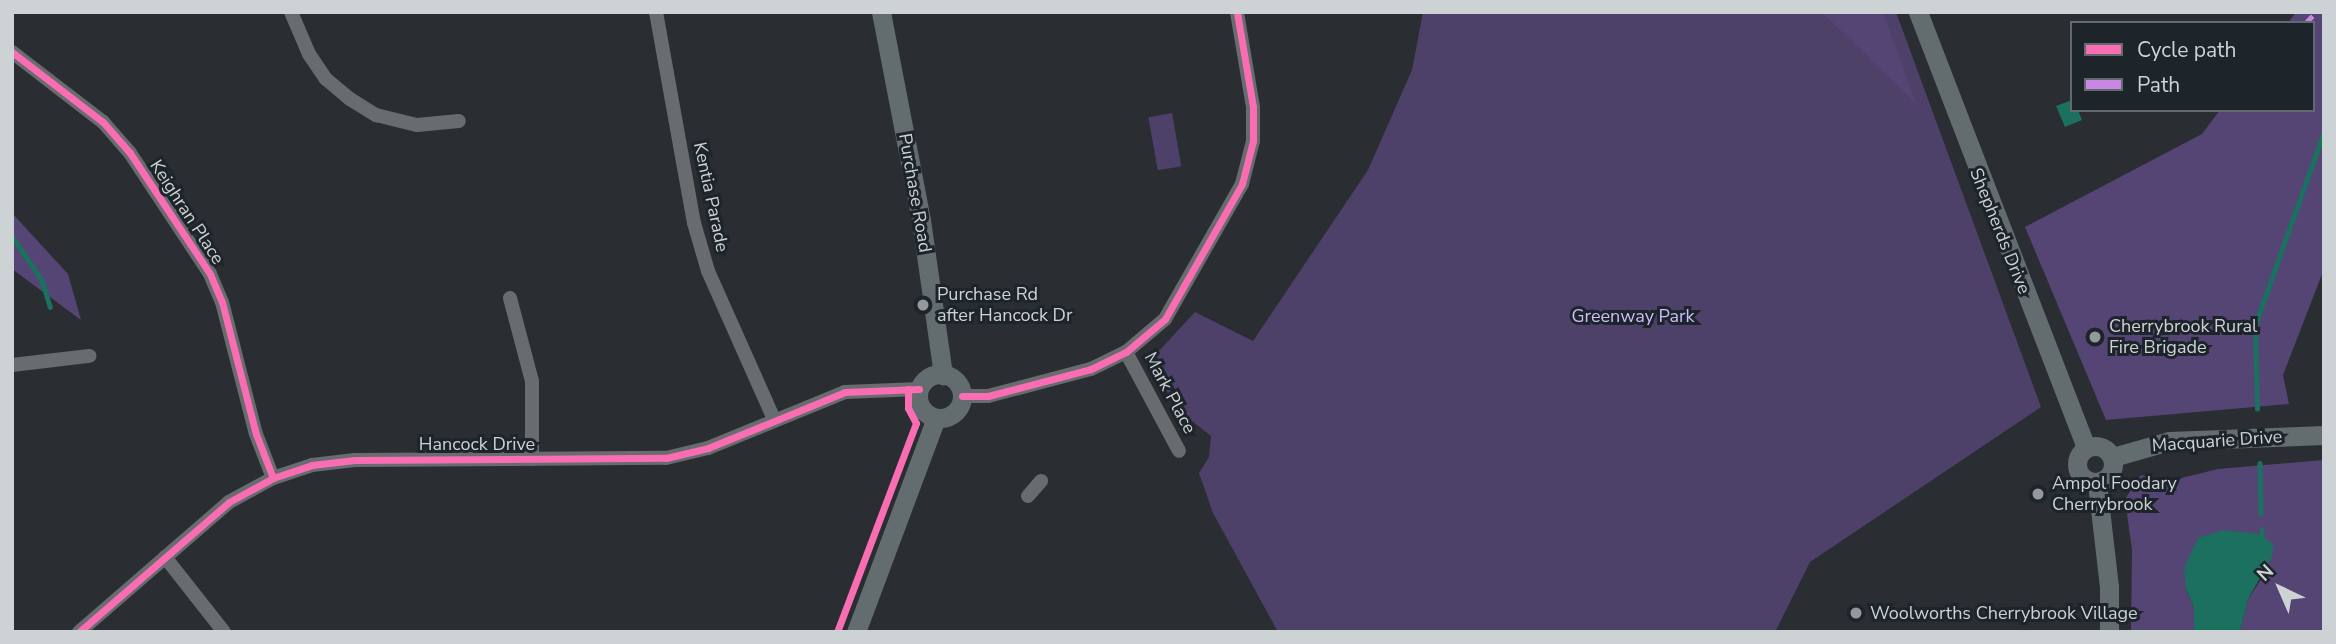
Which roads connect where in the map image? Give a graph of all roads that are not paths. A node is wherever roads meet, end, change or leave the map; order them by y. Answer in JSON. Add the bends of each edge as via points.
{"nodes":[{"id":1,"x":291,"y":12,"type":"edge"},
{"id":2,"x":656,"y":12,"type":"edge"},
{"id":3,"x":881,"y":12,"type":"edge"},
{"id":4,"x":1237,"y":12,"type":"edge"},
{"id":5,"x":1918,"y":12,"type":"edge"},
{"id":6,"x":12,"y":52,"type":"edge"},
{"id":7,"x":459,"y":121,"type":"dead end"},
{"id":8,"x":510,"y":298,"type":"dead end"},
{"id":9,"x":1126,"y":352,"type":"junction"},
{"id":10,"x":89,"y":356,"type":"dead end"},
{"id":11,"x":12,"y":365,"type":"edge"},
{"id":12,"x":943,"y":375,"type":"junction"},
{"id":13,"x":919,"y":389,"type":"junction"},
{"id":14,"x":962,"y":396,"type":"junction"},
{"id":15,"x":936,"y":418,"type":"junction"},
{"id":16,"x":774,"y":419,"type":"junction"},
{"id":17,"x":2324,"y":435,"type":"edge"},
{"id":18,"x":2086,"y":448,"type":"junction"},
{"id":19,"x":1179,"y":451,"type":"dead end"},
{"id":20,"x":2113,"y":457,"type":"junction"},
{"id":21,"x":533,"y":459,"type":"junction"},
{"id":22,"x":273,"y":478,"type":"junction"},
{"id":23,"x":1041,"y":481,"type":"dead end"},
{"id":24,"x":2097,"y":483,"type":"junction"},
{"id":25,"x":1028,"y":496,"type":"dead end"},
{"id":26,"x":165,"y":557,"type":"junction"},
{"id":27,"x":79,"y":632,"type":"edge"},
{"id":28,"x":224,"y":632,"type":"edge"},
{"id":29,"x":856,"y":632,"type":"edge"},
{"id":30,"x":2109,"y":632,"type":"edge"}],
"edges":[{"from":1,"to":7,"type":"street","via":[[309,54],[326,79],[350,99],[376,115],[417,125]]},
{"from":2,"to":16,"type":"street","name":"Kentia Parade","via":[[694,223],[708,271]]},
{"from":3,"to":12,"type":"main road","name":"Purchase Road","via":[[921,220]]},
{"from":4,"to":9,"type":"street","via":[[1253,107],[1252,141],[1242,184],[1183,294],[1165,319]]},
{"from":5,"to":18,"type":"main road","name":"Shepherds Drive"},
{"from":6,"to":22,"type":"street","name":"Keighran Place","via":[[103,122],[130,153],[210,274]]},
{"from":8,"to":21,"type":"street","via":[[532,381]]},
{"from":9,"to":14,"type":"street","via":[[1091,369],[988,396]]},
{"from":9,"to":19,"type":"street","name":"Mark Place"},
{"from":10,"to":11,"type":"street"},
{"from":12,"to":13,"type":"main road","via":[[926,379]]},
{"from":12,"to":14,"type":"main road","via":[[957,383]]},
{"from":13,"to":15,"type":"main road","via":[[923,410]]},
{"from":13,"to":16,"type":"street","name":"Hancock Drive","via":[[845,393]]},
{"from":14,"to":15,"type":"main road","via":[[954,413]]},
{"from":15,"to":29,"type":"main road"},
{"from":16,"to":21,"type":"street","name":"Hancock Drive","via":[[708,448],[666,458]]},
{"from":17,"to":20,"type":"main road","name":"Macquarie Drive","via":[[2169,441]]},
{"from":18,"to":20,"type":"main road","via":[[2104,447]]},
{"from":18,"to":24,"type":"main road","via":[[2078,457],[2077,470],[2085,480]]},
{"from":20,"to":24,"type":"main road","via":[[2112,472]]},
{"from":21,"to":22,"type":"street","name":"Hancock Drive","via":[[355,460],[312,465]]},
{"from":22,"to":26,"type":"street","name":"Hancock Drive","via":[[229,502]]},
{"from":23,"to":25,"type":"street"},
{"from":24,"to":30,"type":"main road","via":[[2109,587]]},
{"from":26,"to":27,"type":"street","name":"Hancock Drive"},
{"from":26,"to":28,"type":"street"}]}
